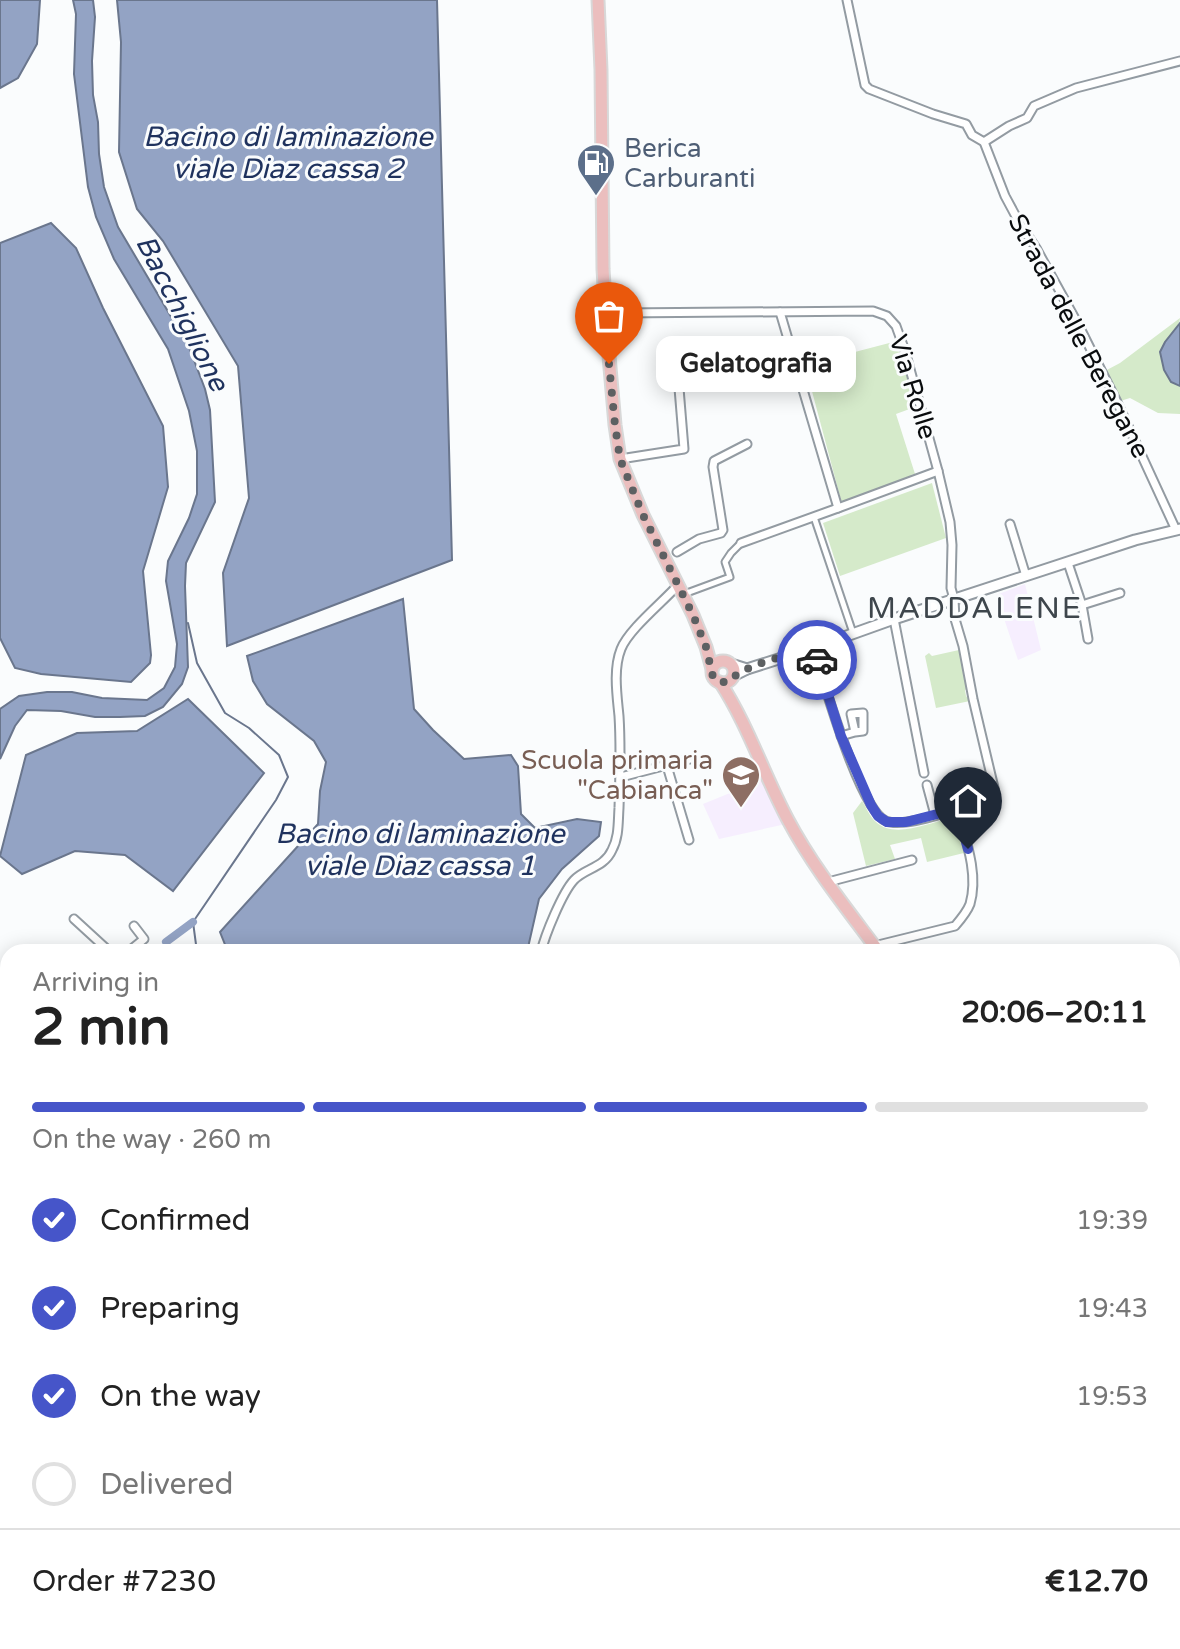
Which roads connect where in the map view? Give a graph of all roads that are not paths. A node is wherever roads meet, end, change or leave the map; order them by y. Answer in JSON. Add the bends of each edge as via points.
{"nodes":[{"id":1,"x":598,"y":0,"type":"edge"},
{"id":2,"x":847,"y":0,"type":"edge"},
{"id":3,"x":1180,"y":61,"type":"edge"},
{"id":4,"x":984,"y":142,"type":"junction"},
{"id":5,"x":615,"y":306,"type":"junction"},
{"id":6,"x":780,"y":312,"type":"junction"},
{"id":7,"x":678,"y":376,"type":"dead end"},
{"id":8,"x":747,"y":444,"type":"dead end"},
{"id":9,"x":620,"y":459,"type":"junction"},
{"id":10,"x":938,"y":471,"type":"junction"},
{"id":11,"x":838,"y":508,"type":"junction"},
{"id":12,"x":814,"y":517,"type":"junction"},
{"id":13,"x":1010,"y":524,"type":"dead end"},
{"id":14,"x":1178,"y":529,"type":"edge"},
{"id":15,"x":741,"y":543,"type":"joint"},
{"id":16,"x":671,"y":554,"type":"junction"},
{"id":17,"x":1068,"y":563,"type":"junction"},
{"id":18,"x":1026,"y":576,"type":"junction"},
{"id":19,"x":681,"y":590,"type":"junction"},
{"id":20,"x":1120,"y":593,"type":"dead end"},
{"id":21,"x":954,"y":599,"type":"junction"},
{"id":22,"x":1082,"y":605,"type":"junction"},
{"id":23,"x":693,"y":615,"type":"junction"},
{"id":24,"x":894,"y":619,"type":"junction"},
{"id":25,"x":853,"y":634,"type":"junction"},
{"id":26,"x":1088,"y":639,"type":"dead end"},
{"id":27,"x":813,"y":648,"type":"junction"},
{"id":28,"x":728,"y":673,"type":"junction"},
{"id":29,"x":855,"y":732,"type":"dead end"},
{"id":30,"x":841,"y":736,"type":"junction"},
{"id":31,"x":690,"y":759,"type":"dead end"},
{"id":32,"x":667,"y":766,"type":"junction"},
{"id":33,"x":924,"y":773,"type":"dead end"},
{"id":34,"x":621,"y":777,"type":"junction"},
{"id":35,"x":927,"y":785,"type":"dead end"},
{"id":36,"x":957,"y":809,"type":"junction"},
{"id":37,"x":935,"y":815,"type":"junction"},
{"id":38,"x":689,"y":840,"type":"dead end"},
{"id":39,"x":912,"y":860,"type":"dead end"},
{"id":40,"x":828,"y":882,"type":"junction"},
{"id":41,"x":74,"y":919,"type":"dead end"},
{"id":42,"x":134,"y":926,"type":"dead end"},
{"id":43,"x":101,"y":944,"type":"edge"},
{"id":44,"x":138,"y":944,"type":"edge"},
{"id":45,"x":542,"y":944,"type":"edge"},
{"id":46,"x":873,"y":944,"type":"edge"},
{"id":47,"x":894,"y":944,"type":"edge"}],
"edges":[{"from":1,"to":5,"type":"main road","via":[[603,280]]},
{"from":2,"to":4,"type":"street","via":[[865,85],[966,124]]},
{"from":3,"to":4,"type":"street","via":[[1076,88],[1034,106],[1027,118]]},
{"from":4,"to":14,"type":"street","name":"Strada delle Beregane","via":[[1005,196],[1097,360]]},
{"from":5,"to":6,"type":"street","name":"Via Rolle","via":[[635,312]]},
{"from":5,"to":9,"type":"main road","via":[[607,332]]},
{"from":6,"to":10,"type":"street","name":"Via Rolle","via":[[873,311],[891,320],[905,351]]},
{"from":6,"to":11,"type":"street"},
{"from":7,"to":9,"type":"street","via":[[684,449]]},
{"from":8,"to":16,"type":"street","via":[[714,461],[721,533]]},
{"from":9,"to":16,"type":"main road","via":[[630,487]]},
{"from":10,"to":11,"type":"street","name":"Via Rolle"},
{"from":10,"to":21,"type":"street","name":"Via Rolle","via":[[950,522]]},
{"from":11,"to":12,"type":"street","name":"Via Rolle"},
{"from":12,"to":15,"type":"street","name":"Via Rolle"},
{"from":12,"to":25,"type":"street"},
{"from":13,"to":18,"type":"street"},
{"from":14,"to":17,"type":"street"},
{"from":15,"to":19,"type":"street","via":[[725,562],[730,577]]},
{"from":16,"to":19,"type":"main road"},
{"from":17,"to":18,"type":"street"},
{"from":17,"to":22,"type":"street"},
{"from":18,"to":21,"type":"street"},
{"from":19,"to":23,"type":"main road"},
{"from":19,"to":34,"type":"street","via":[[621,649]]},
{"from":20,"to":22,"type":"street"},
{"from":21,"to":24,"type":"street"},
{"from":21,"to":36,"type":"street","name":"Via Rolle","via":[[995,792]]},
{"from":22,"to":26,"type":"street"},
{"from":23,"to":28,"type":"main road"},
{"from":23,"to":28,"type":"main road","via":[[712,669],[717,662]]},
{"from":24,"to":25,"type":"street"},
{"from":24,"to":33,"type":"street"},
{"from":25,"to":27,"type":"street"},
{"from":27,"to":28,"type":"street"},
{"from":27,"to":30,"type":"street"},
{"from":28,"to":40,"type":"main road","via":[[747,731],[788,820]]},
{"from":29,"to":30,"type":"street"},
{"from":30,"to":37,"type":"street","via":[[878,816],[896,823]]},
{"from":31,"to":32,"type":"street"},
{"from":32,"to":34,"type":"street"},
{"from":32,"to":38,"type":"street"},
{"from":34,"to":45,"type":"street","via":[[611,853],[575,878]]},
{"from":35,"to":37,"type":"street"},
{"from":36,"to":37,"type":"street"},
{"from":36,"to":47,"type":"street","via":[[971,863],[969,905],[955,926]]},
{"from":39,"to":40,"type":"street"},
{"from":40,"to":46,"type":"main road"},
{"from":41,"to":43,"type":"street"},
{"from":42,"to":44,"type":"street","via":[[144,939]]}]}
